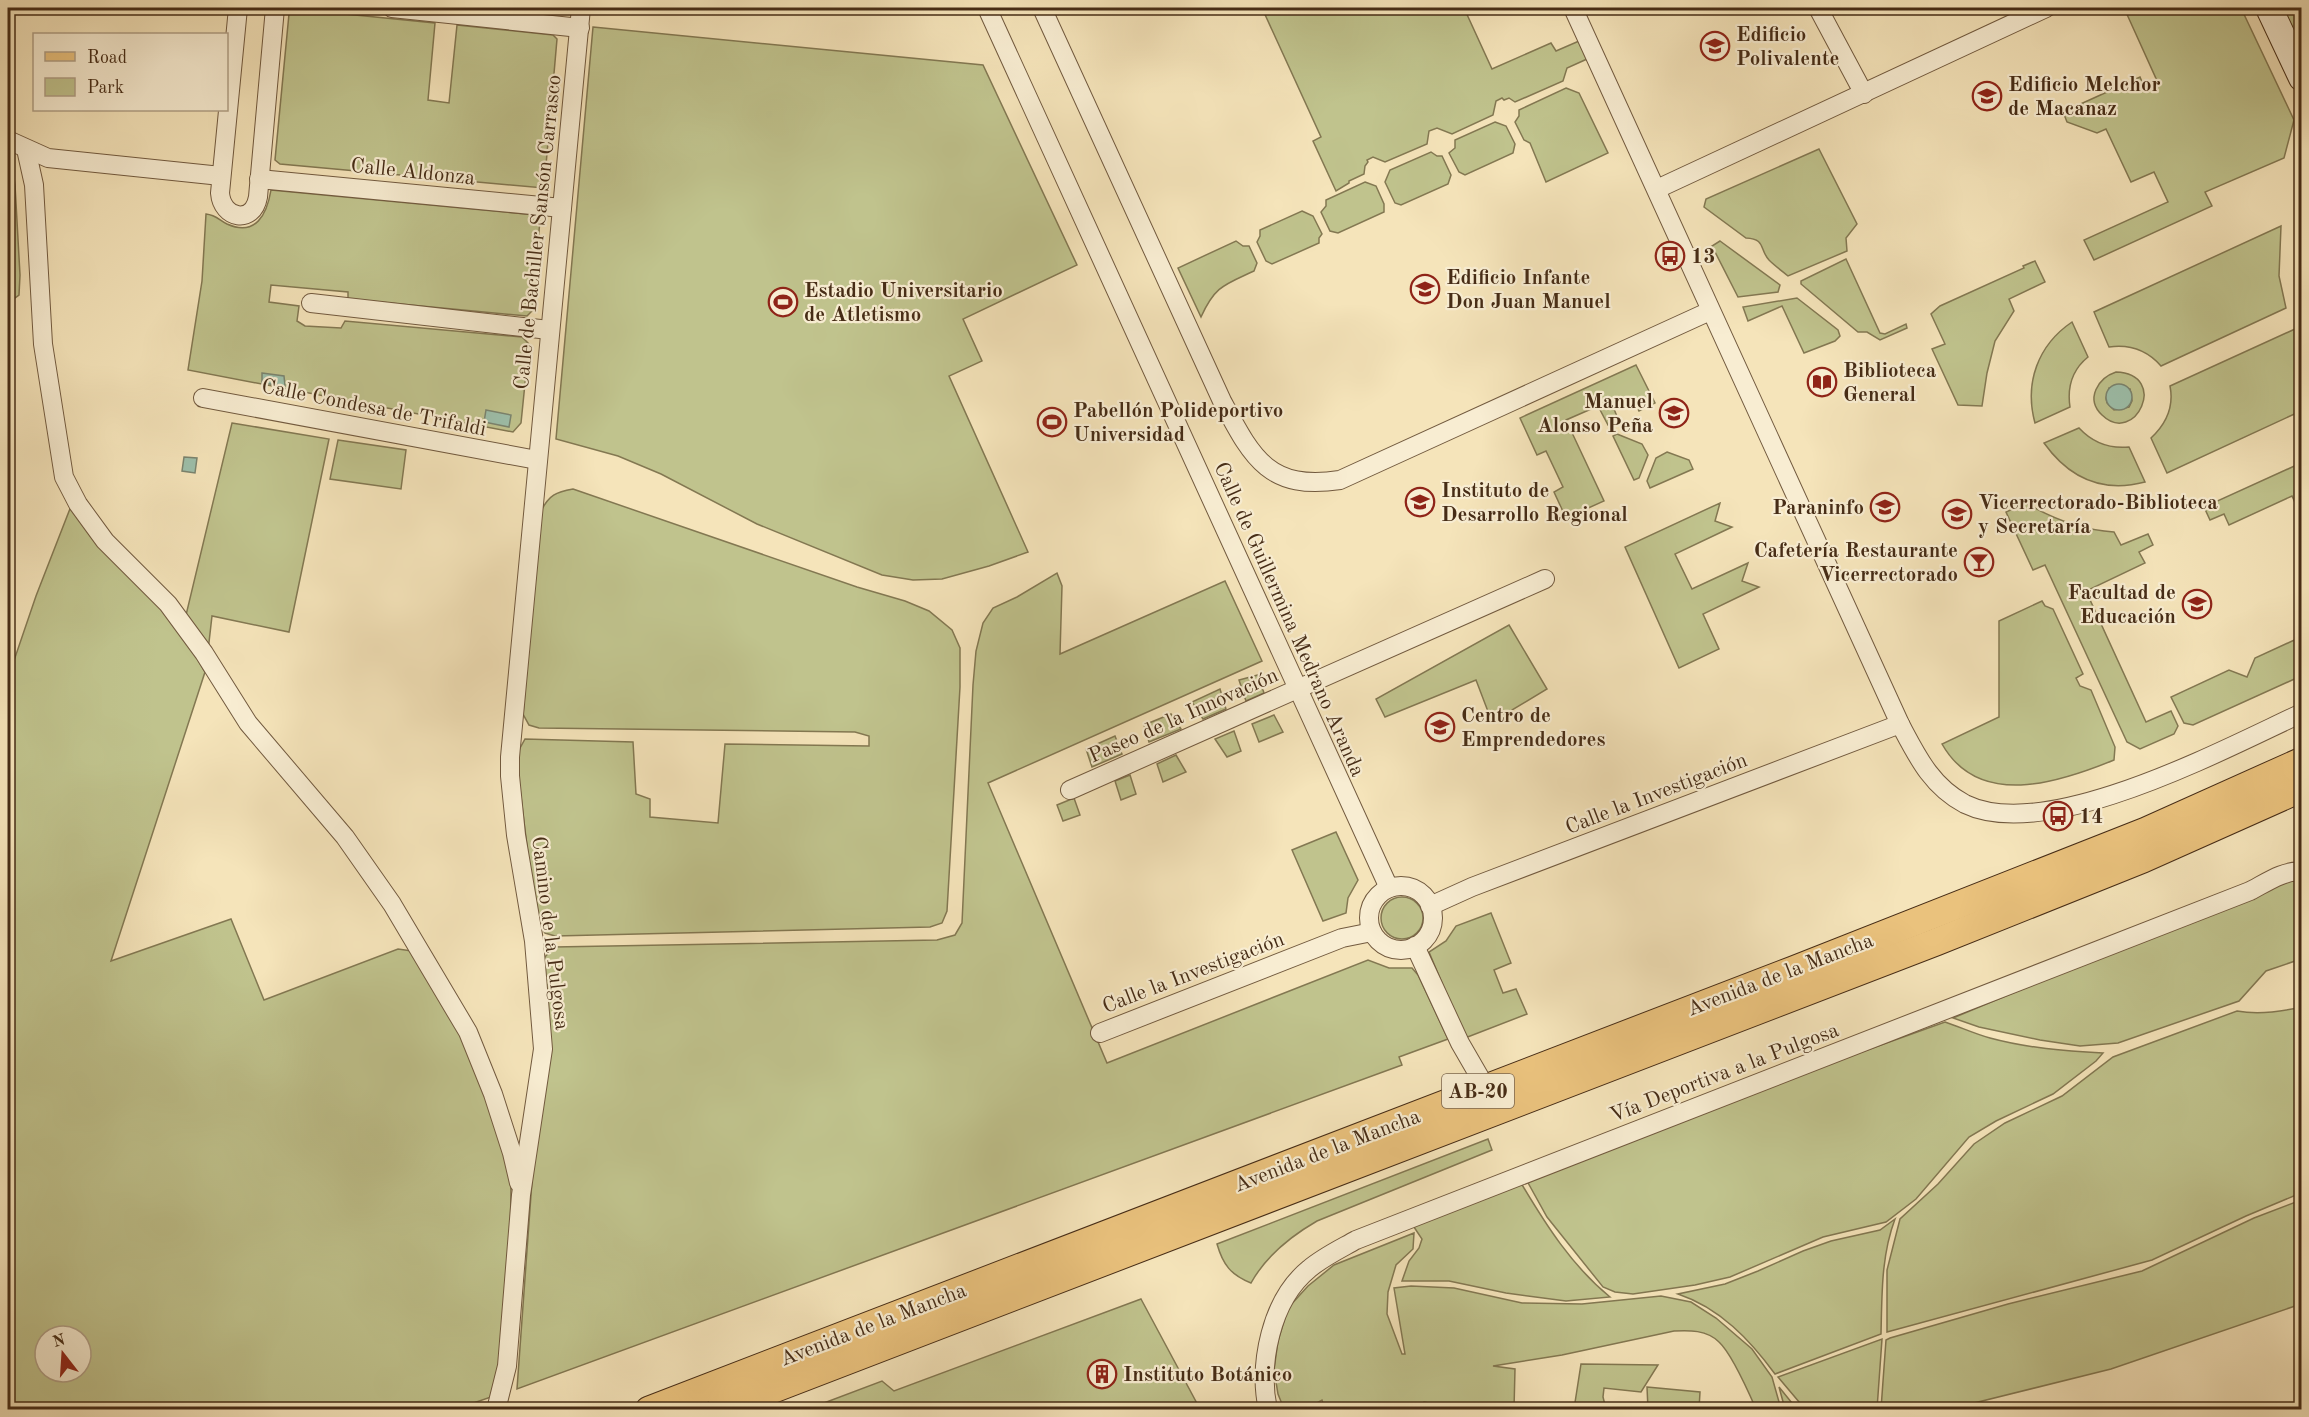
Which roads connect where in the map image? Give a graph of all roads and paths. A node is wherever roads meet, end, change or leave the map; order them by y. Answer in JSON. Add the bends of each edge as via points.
{"nodes":[{"id":1,"x":238,"y":8,"type":"edge"},
{"id":2,"x":275,"y":8,"type":"edge"},
{"id":3,"x":392,"y":8,"type":"edge"},
{"id":4,"x":581,"y":8,"type":"edge"},
{"id":5,"x":987,"y":8,"type":"edge"},
{"id":6,"x":1041,"y":8,"type":"edge"},
{"id":7,"x":1573,"y":8,"type":"edge"},
{"id":8,"x":1818,"y":8,"type":"edge"},
{"id":9,"x":2046,"y":8,"type":"edge"},
{"id":10,"x":2269,"y":8,"type":"edge"},
{"id":11,"x":580,"y":28,"type":"junction"},
{"id":12,"x":2301,"y":78,"type":"edge"},
{"id":13,"x":1864,"y":94,"type":"junction"},
{"id":14,"x":228,"y":107,"type":"edge"},
{"id":15,"x":228,"y":111,"type":"edge"},
{"id":16,"x":8,"y":133,"type":"edge"},
{"id":17,"x":8,"y":140,"type":"edge"},
{"id":18,"x":26,"y":148,"type":"junction"},
{"id":19,"x":221,"y":177,"type":"junction"},
{"id":20,"x":259,"y":179,"type":"junction"},
{"id":21,"x":1657,"y":189,"type":"junction"},
{"id":22,"x":562,"y":208,"type":"junction"},
{"id":23,"x":311,"y":303,"type":"dead end"},
{"id":24,"x":1710,"y":310,"type":"junction"},
{"id":25,"x":549,"y":330,"type":"junction"},
{"id":26,"x":203,"y":398,"type":"dead end"},
{"id":27,"x":537,"y":460,"type":"junction"},
{"id":28,"x":1545,"y":579,"type":"dead end"},
{"id":29,"x":1298,"y":689,"type":"junction"},
{"id":30,"x":2301,"y":713,"type":"edge"},
{"id":31,"x":1900,"y":724,"type":"junction"},
{"id":32,"x":2301,"y":761,"type":"edge"},
{"id":33,"x":2301,"y":788,"type":"edge"},
{"id":34,"x":1070,"y":790,"type":"dead end"},
{"id":35,"x":2301,"y":872,"type":"edge"},
{"id":36,"x":1389,"y":888,"type":"junction"},
{"id":37,"x":1430,"y":906,"type":"junction"},
{"id":38,"x":1372,"y":932,"type":"junction"},
{"id":39,"x":1415,"y":946,"type":"junction"},
{"id":40,"x":1100,"y":1033,"type":"dead end"},
{"id":41,"x":1486,"y":1088,"type":"junction"},
{"id":42,"x":521,"y":1196,"type":"junction"},
{"id":43,"x":496,"y":1410,"type":"edge"},
{"id":44,"x":649,"y":1410,"type":"edge"},
{"id":45,"x":719,"y":1410,"type":"edge"},
{"id":46,"x":1268,"y":1410,"type":"edge"}],
"edges":[{"from":1,"to":14,"type":"street"},
{"from":2,"to":20,"type":"street"},
{"from":3,"to":11,"type":"street"},
{"from":4,"to":11,"type":"street","name":"Calle de Bachiller Sansón Carrasco"},
{"from":5,"to":29,"type":"street","name":"Calle de Guillermina Medrano Aranda"},
{"from":6,"to":24,"type":"street","via":[[1222,401],[1250,451],[1280,476],[1316,483],[1340,480]]},
{"from":7,"to":21,"type":"street"},
{"from":8,"to":13,"type":"street"},
{"from":9,"to":13,"type":"street"},
{"from":10,"to":12,"type":"main road"},
{"from":11,"to":22,"type":"street","name":"Calle de Bachiller Sansón Carrasco"},
{"from":13,"to":21,"type":"street"},
{"from":15,"to":19,"type":"street"},
{"from":16,"to":18,"type":"street"},
{"from":17,"to":18,"type":"street"},
{"from":18,"to":19,"type":"street","via":[[48,158]]},
{"from":18,"to":42,"type":"street","via":[[34,185],[43,344],[64,477],[105,541],[168,604],[248,723],[345,837],[392,904],[468,1032],[494,1094]]},
{"from":19,"to":20,"type":"street","via":[[224,208],[245,215],[256,205]]},
{"from":20,"to":22,"type":"street","name":"Calle Aldonza"},
{"from":21,"to":24,"type":"street"},
{"from":22,"to":25,"type":"street","name":"Calle de Bachiller Sansón Carrasco"},
{"from":23,"to":25,"type":"street"},
{"from":24,"to":31,"type":"street"},
{"from":25,"to":27,"type":"street","name":"Calle de Bachiller Sansón Carrasco"},
{"from":26,"to":27,"type":"street","name":"Calle Condesa de Trifaldi"},
{"from":27,"to":42,"type":"street","name":"Camino de la Pulgosa","via":[[510,776],[534,941],[543,1049]]},
{"from":28,"to":29,"type":"street","name":"Paseo de la Innovación"},
{"from":29,"to":34,"type":"street","name":"Paseo de la Innovación"},
{"from":29,"to":36,"type":"street","name":"Calle de Guillermina Medrano Aranda"},
{"from":30,"to":31,"type":"street","via":[[2156,780],[2086,803],[2026,814],[1978,808],[1951,794],[1926,772]]},
{"from":31,"to":37,"type":"street","name":"Calle la Investigación"},
{"from":32,"to":41,"type":"main road","name":"Avenida de la Mancha","number":"AB-20","via":[[2146,831]]},
{"from":33,"to":45,"type":"main road","name":"Avenida de la Mancha","number":"AB-20","via":[[2143,859],[1936,942]]},
{"from":35,"to":46,"type":"street","name":"Vía Deportiva a la Pulgosa","via":[[2285,874],[1356,1240],[1308,1269],[1280,1309],[1266,1359],[1264,1388]]},
{"from":36,"to":37,"type":"street","via":[[1418,891]]},
{"from":36,"to":38,"type":"street","via":[[1371,907]]},
{"from":37,"to":39,"type":"street","via":[[1429,933]]},
{"from":38,"to":39,"type":"street","via":[[1395,949]]},
{"from":38,"to":40,"type":"street","name":"Calle la Investigación","via":[[1342,938]]},
{"from":39,"to":41,"type":"street","via":[[1460,1043]]},
{"from":41,"to":44,"type":"main road","name":"Avenida de la Mancha","number":"AB-20"},
{"from":42,"to":43,"type":"street","name":"Camino de la Pulgosa","via":[[507,1366]]}]}
